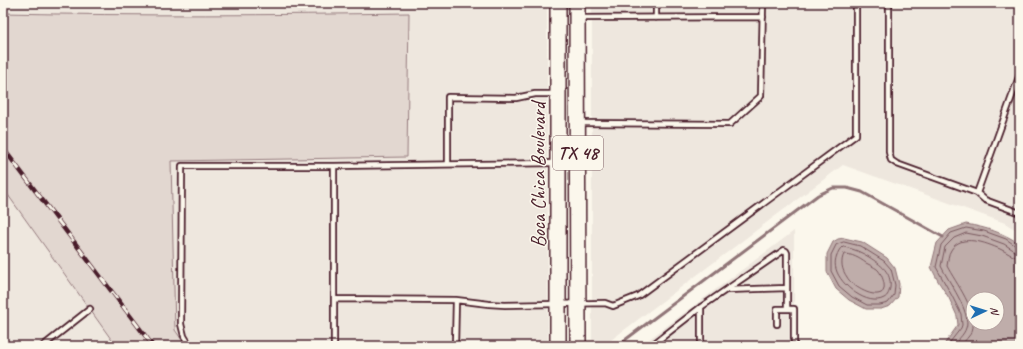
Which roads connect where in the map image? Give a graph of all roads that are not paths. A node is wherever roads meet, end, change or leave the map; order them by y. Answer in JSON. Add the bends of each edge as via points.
{"nodes":[{"id":1,"x":558,"y":3,"type":"edge"},
{"id":2,"x":577,"y":3,"type":"edge"},
{"id":3,"x":656,"y":3,"type":"edge"},
{"id":4,"x":763,"y":3,"type":"edge"},
{"id":5,"x":856,"y":3,"type":"edge"},
{"id":6,"x":889,"y":3,"type":"edge"},
{"id":7,"x":763,"y":17,"type":"junction"},
{"id":8,"x":577,"y":18,"type":"junction"},
{"id":9,"x":656,"y":18,"type":"junction"},
{"id":10,"x":1020,"y":74,"type":"edge"},
{"id":11,"x":558,"y":94,"type":"junction"},
{"id":12,"x":578,"y":123,"type":"junction"},
{"id":13,"x":558,"y":163,"type":"junction"},
{"id":14,"x":448,"y":164,"type":"junction"},
{"id":15,"x":334,"y":166,"type":"junction"},
{"id":16,"x":977,"y":193,"type":"junction"},
{"id":17,"x":1020,"y":213,"type":"edge"},
{"id":18,"x":787,"y":288,"type":"junction"},
{"id":19,"x":726,"y":290,"type":"junction"},
{"id":20,"x":334,"y":300,"type":"junction"},
{"id":21,"x":456,"y":300,"type":"junction"},
{"id":22,"x":558,"y":304,"type":"junction"},
{"id":23,"x":578,"y":304,"type":"junction"},
{"id":24,"x":701,"y":307,"type":"junction"},
{"id":25,"x":90,"y":309,"type":"dead end"},
{"id":26,"x":787,"y":309,"type":"junction"},
{"id":27,"x":777,"y":324,"type":"dead end"},
{"id":28,"x":43,"y":346,"type":"edge"},
{"id":29,"x":190,"y":346,"type":"edge"},
{"id":30,"x":334,"y":346,"type":"edge"},
{"id":31,"x":455,"y":346,"type":"edge"},
{"id":32,"x":558,"y":346,"type":"edge"},
{"id":33,"x":578,"y":346,"type":"edge"},
{"id":34,"x":651,"y":346,"type":"edge"},
{"id":35,"x":701,"y":346,"type":"edge"},
{"id":36,"x":794,"y":346,"type":"edge"}],
"edges":[{"from":1,"to":11,"type":"main road","name":"Boca Chica Boulevard","number":"TX 48"},
{"from":2,"to":8,"type":"main road","name":"Boca Chica Boulevard","number":"TX 48"},
{"from":3,"to":9,"type":"lane"},
{"from":4,"to":7,"type":"lane"},
{"from":5,"to":23,"type":"lane","via":[[856,135],[638,296],[613,306],[605,303]]},
{"from":6,"to":16,"type":"lane","via":[[891,160]]},
{"from":7,"to":9,"type":"lane"},
{"from":7,"to":12,"type":"lane","via":[[761,96],[730,124]]},
{"from":8,"to":9,"type":"lane"},
{"from":8,"to":12,"type":"main road","name":"Boca Chica Boulevard","number":"TX 48"},
{"from":10,"to":16,"type":"lane"},
{"from":11,"to":13,"type":"main road","name":"Boca Chica Boulevard","number":"TX 48"},
{"from":11,"to":14,"type":"lane","via":[[535,94],[516,98],[448,97]]},
{"from":12,"to":23,"type":"main road","name":"Boca Chica Boulevard","number":"TX 48"},
{"from":13,"to":14,"type":"lane"},
{"from":13,"to":22,"type":"main road","name":"Boca Chica Boulevard","number":"TX 48"},
{"from":14,"to":15,"type":"lane"},
{"from":15,"to":20,"type":"lane"},
{"from":15,"to":29,"type":"lane","via":[[182,166],[181,324]]},
{"from":16,"to":17,"type":"lane","via":[[985,200]]},
{"from":18,"to":19,"type":"lane"},
{"from":18,"to":19,"type":"lane","via":[[787,253],[784,250]]},
{"from":18,"to":26,"type":"lane"},
{"from":19,"to":24,"type":"lane"},
{"from":20,"to":21,"type":"lane"},
{"from":20,"to":30,"type":"lane"},
{"from":21,"to":22,"type":"lane","via":[[505,305]]},
{"from":21,"to":31,"type":"lane"},
{"from":22,"to":23,"type":"lane"},
{"from":22,"to":32,"type":"main road","name":"Boca Chica Boulevard","number":"TX 48"},
{"from":23,"to":33,"type":"main road","name":"Boca Chica Boulevard","number":"TX 48"},
{"from":24,"to":34,"type":"lane"},
{"from":24,"to":35,"type":"lane"},
{"from":25,"to":28,"type":"lane"},
{"from":26,"to":27,"type":"lane","via":[[777,309]]},
{"from":26,"to":36,"type":"lane","via":[[794,309]]}]}
